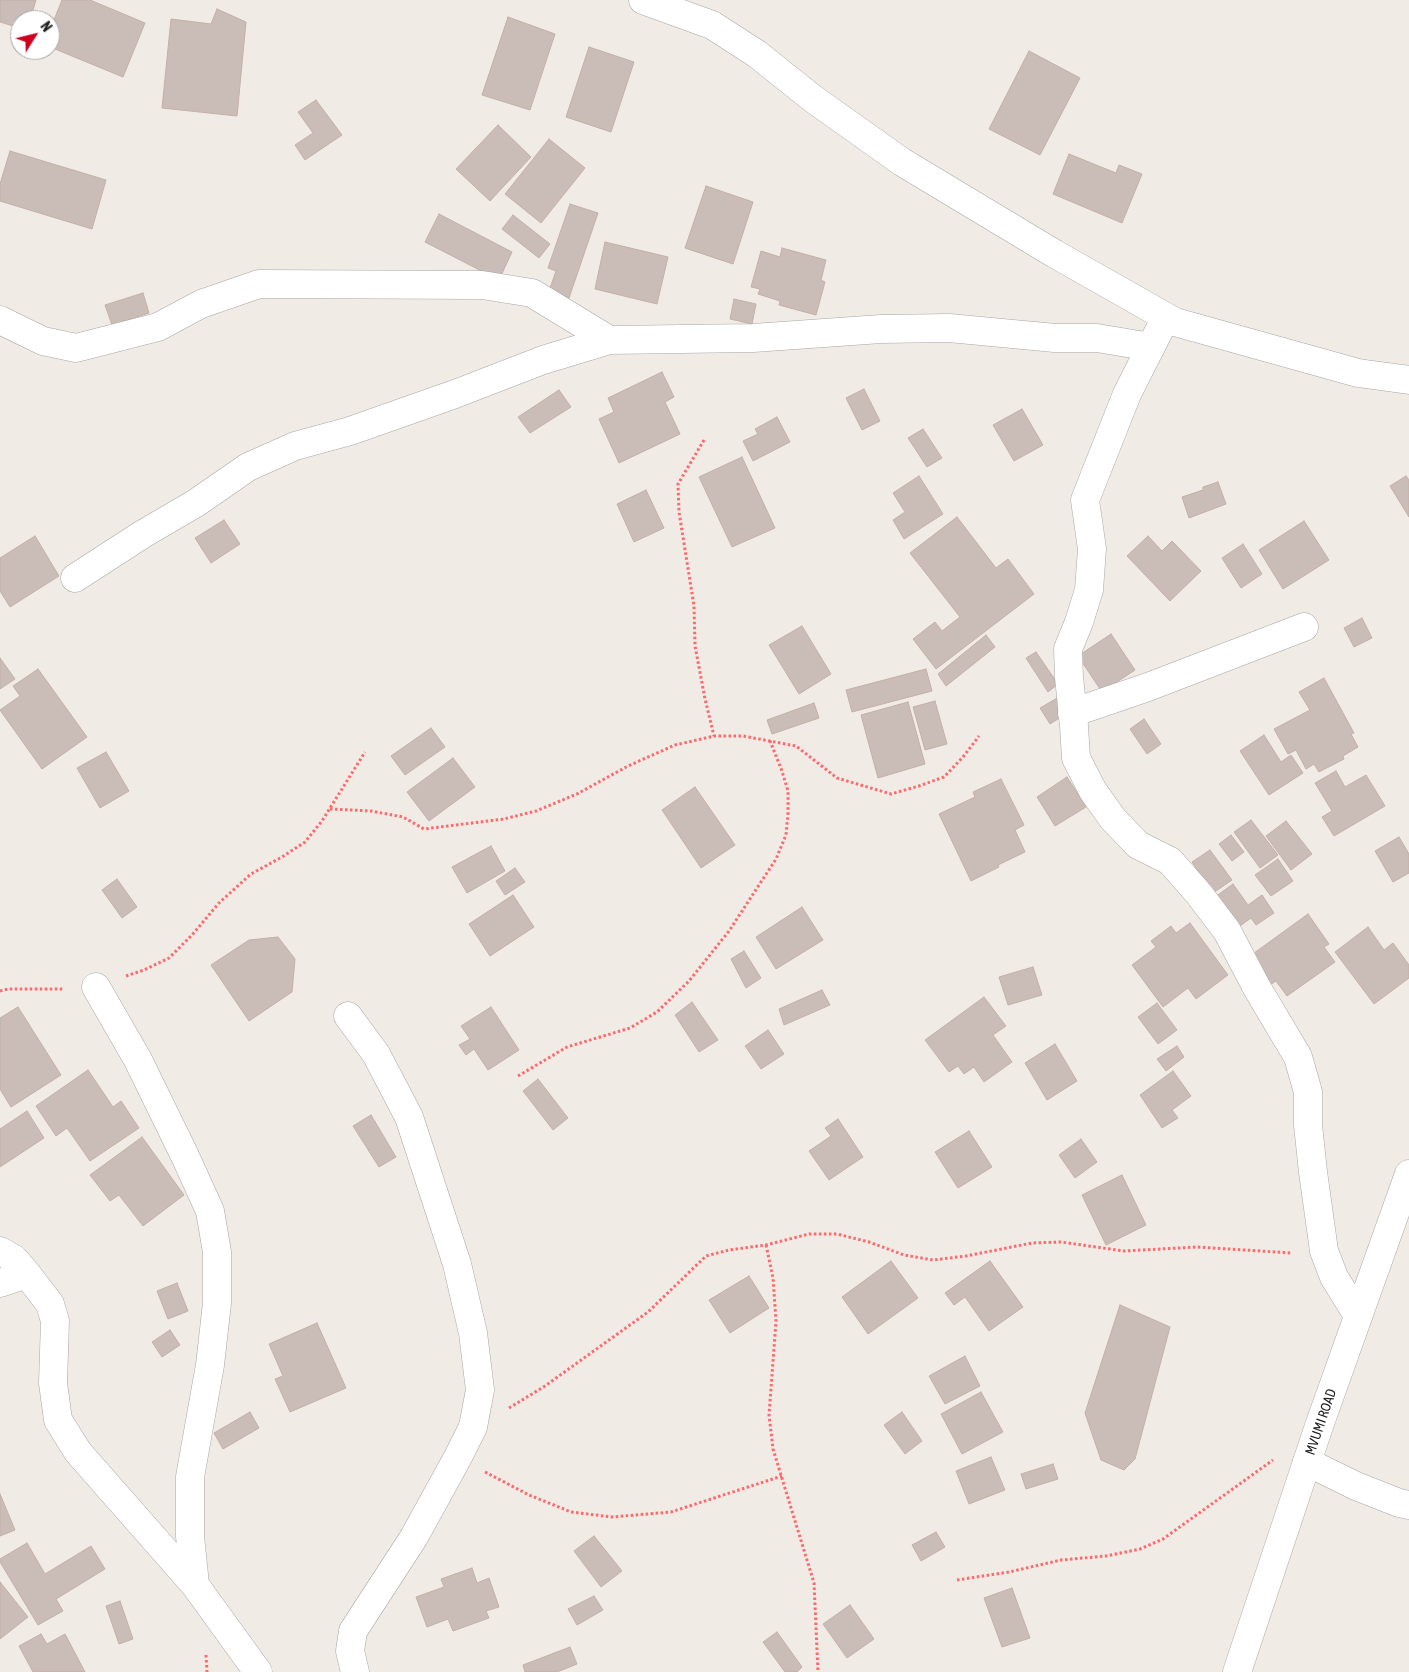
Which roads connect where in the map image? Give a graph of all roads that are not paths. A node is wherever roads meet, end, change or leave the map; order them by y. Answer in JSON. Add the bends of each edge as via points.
{"nodes":[{"id":1,"x":642,"y":0,"type":"edge"},
{"id":2,"x":1166,"y":317,"type":"junction"},
{"id":3,"x":0,"y":320,"type":"edge"},
{"id":4,"x":610,"y":340,"type":"junction"},
{"id":5,"x":1151,"y":347,"type":"junction"},
{"id":6,"x":1409,"y":380,"type":"edge"},
{"id":7,"x":75,"y":578,"type":"dead end"},
{"id":8,"x":1304,"y":626,"type":"dead end"},
{"id":9,"x":1072,"y":713,"type":"junction"},
{"id":10,"x":96,"y":987,"type":"road end"},
{"id":11,"x":348,"y":1016,"type":"dead end"},
{"id":12,"x":1409,"y":1174,"type":"edge"},
{"id":13,"x":0,"y":1251,"type":"edge"},
{"id":14,"x":27,"y":1274,"type":"junction"},
{"id":15,"x":0,"y":1283,"type":"edge"},
{"id":16,"x":1358,"y":1316,"type":"junction"},
{"id":17,"x":1307,"y":1462,"type":"junction"},
{"id":18,"x":1409,"y":1505,"type":"edge"},
{"id":19,"x":195,"y":1584,"type":"junction"},
{"id":20,"x":258,"y":1672,"type":"edge"},
{"id":21,"x":355,"y":1672,"type":"edge"},
{"id":22,"x":1238,"y":1672,"type":"edge"}],
"edges":[{"from":1,"to":2,"type":"street","via":[[712,25],[757,54],[902,162]]},
{"from":2,"to":5,"type":"street"},
{"from":2,"to":6,"type":"street","via":[[1358,373]]},
{"from":3,"to":4,"type":"street","via":[[43,341],[76,348],[158,327],[201,304],[259,284],[482,285],[532,293]]},
{"from":4,"to":5,"type":"street","via":[[754,338],[949,328],[1055,338],[1097,338]]},
{"from":4,"to":7,"type":"street","via":[[543,360],[350,431],[295,446],[248,467]]},
{"from":5,"to":9,"type":"street","via":[[1127,394],[1085,500],[1092,549],[1089,590],[1068,649]]},
{"from":8,"to":9,"type":"street"},
{"from":9,"to":16,"type":"street","via":[[1076,758],[1093,791],[1113,819],[1138,845],[1170,861],[1199,894],[1226,931],[1298,1057],[1308,1092],[1308,1125],[1324,1251],[1334,1277]]},
{"from":10,"to":19,"type":"street","via":[[138,1060],[185,1156],[210,1211],[217,1252],[217,1303],[210,1365],[190,1477],[190,1536]]},
{"from":11,"to":21,"type":"street","via":[[376,1054],[409,1117],[457,1264],[473,1333],[480,1390],[473,1426],[458,1457],[414,1537],[353,1632],[350,1651]]},
{"from":12,"to":16,"type":"street","name":"MVUMI ROAD"},
{"from":13,"to":14,"type":"street","via":[[14,1259]]},
{"from":14,"to":15,"type":"street"},
{"from":14,"to":19,"type":"street","via":[[50,1304],[55,1321],[53,1383],[58,1420],[78,1452]]},
{"from":16,"to":17,"type":"street","name":"MVUMI ROAD"},
{"from":17,"to":18,"type":"street","via":[[1356,1486]]},
{"from":17,"to":22,"type":"street","name":"MVUMI ROAD"},
{"from":19,"to":20,"type":"street"}]}
